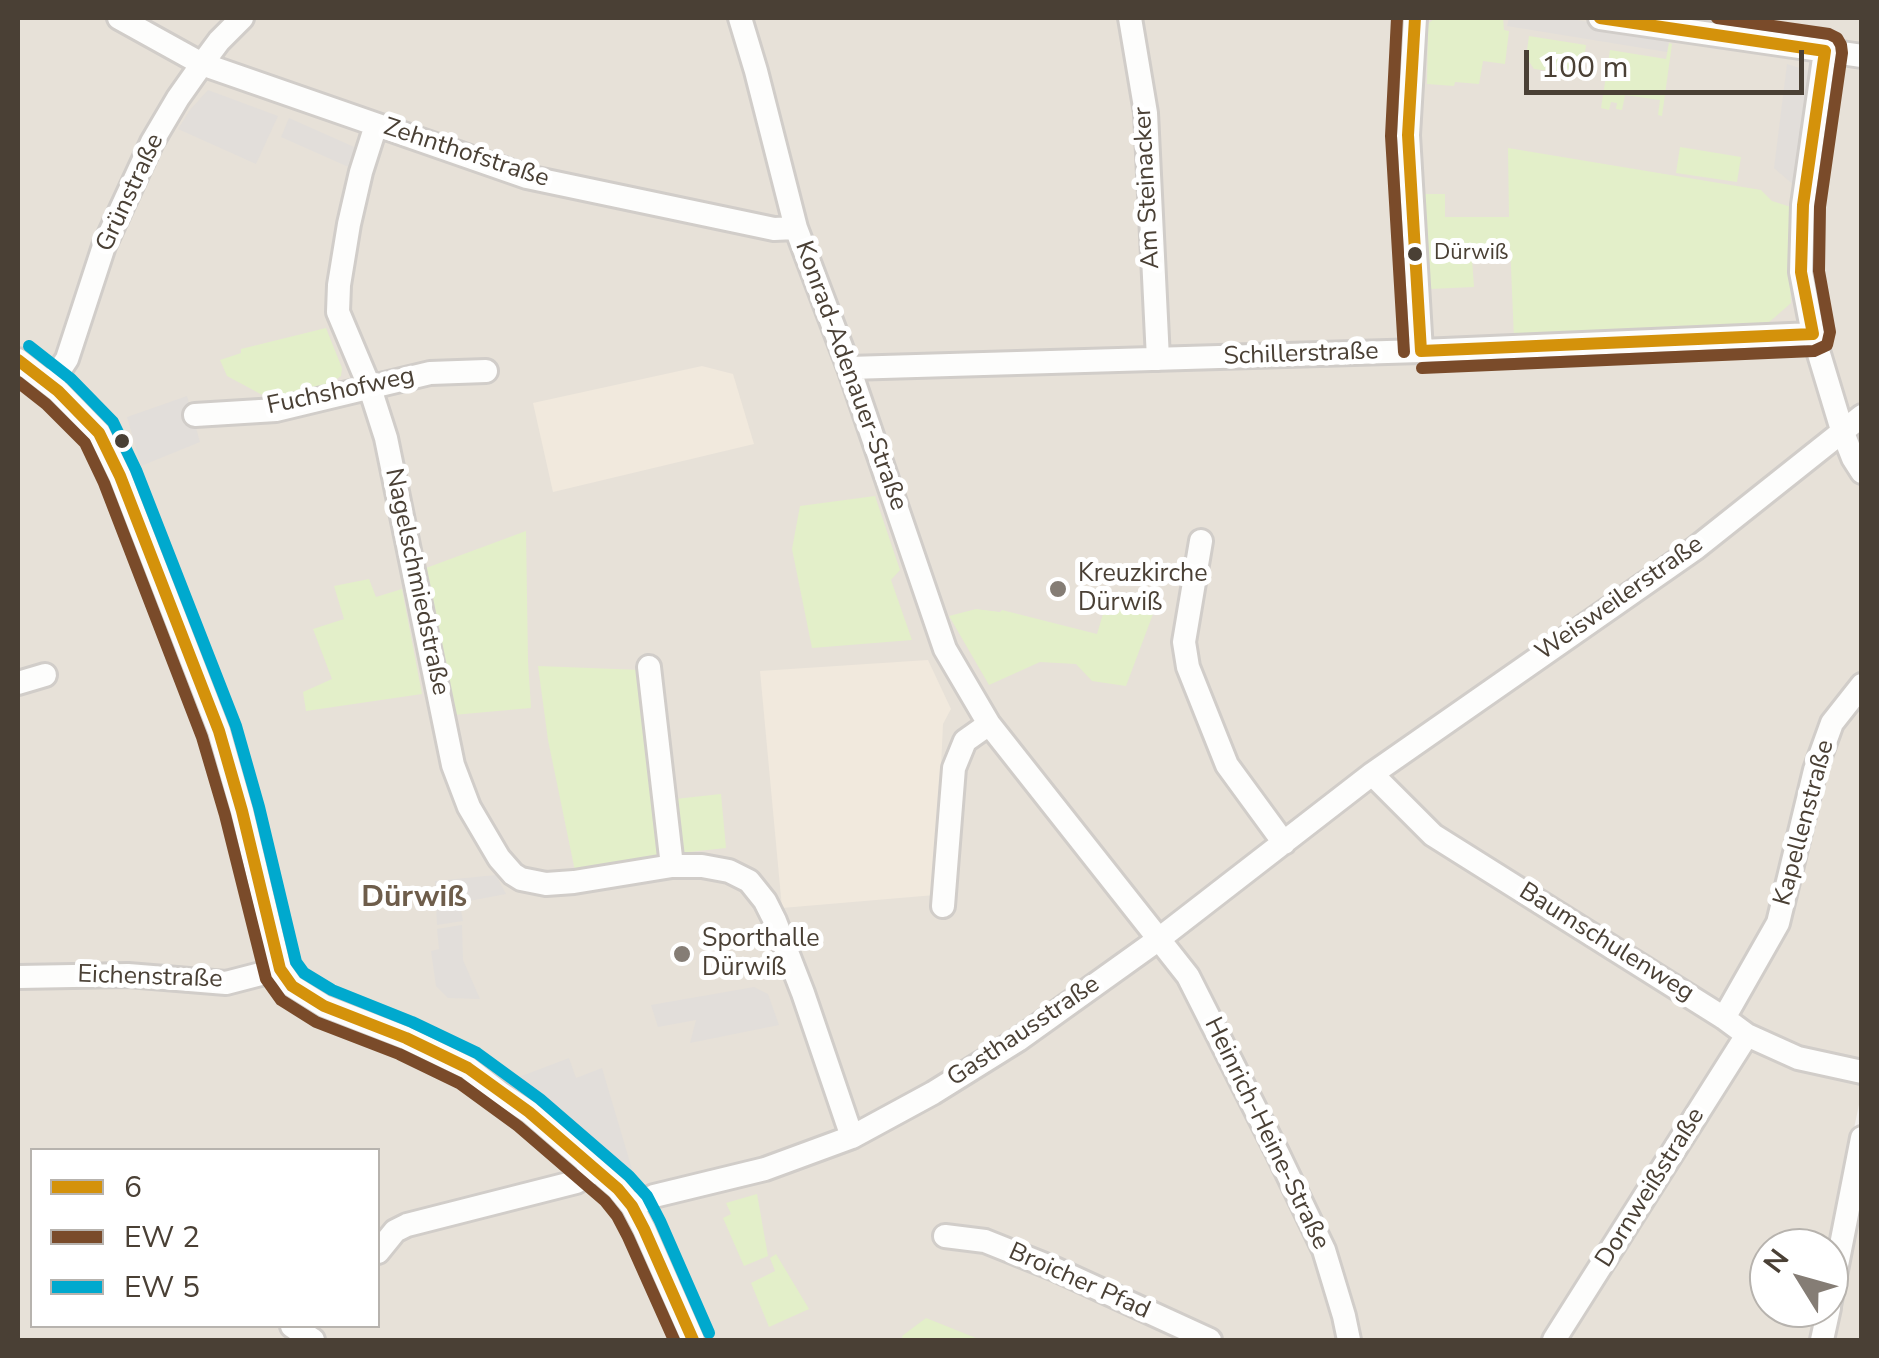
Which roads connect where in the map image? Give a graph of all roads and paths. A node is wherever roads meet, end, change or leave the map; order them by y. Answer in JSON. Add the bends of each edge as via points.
{"nodes":[{"id":1,"x":119,"y":18,"type":"edge"},
{"id":2,"x":242,"y":18,"type":"edge"},
{"id":3,"x":740,"y":18,"type":"edge"},
{"id":4,"x":1130,"y":18,"type":"edge"},
{"id":5,"x":1414,"y":18,"type":"edge"},
{"id":6,"x":1600,"y":18,"type":"edge"},
{"id":7,"x":1708,"y":25,"type":"edge"},
{"id":8,"x":1824,"y":51,"type":"junction"},
{"id":9,"x":1862,"y":56,"type":"edge"},
{"id":10,"x":202,"y":64,"type":"junction"},
{"id":11,"x":376,"y":124,"type":"junction"},
{"id":12,"x":796,"y":228,"type":"junction"},
{"id":13,"x":1813,"y":334,"type":"junction"},
{"id":14,"x":1421,"y":351,"type":"junction"},
{"id":15,"x":1158,"y":359,"type":"junction"},
{"id":16,"x":18,"y":360,"type":"edge"},
{"id":17,"x":849,"y":368,"type":"junction"},
{"id":18,"x":486,"y":371,"type":"dead end"},
{"id":19,"x":50,"y":384,"type":"junction"},
{"id":20,"x":370,"y":388,"type":"junction"},
{"id":21,"x":195,"y":414,"type":"dead end"},
{"id":22,"x":1852,"y":423,"type":"edge"},
{"id":23,"x":1862,"y":472,"type":"edge"},
{"id":24,"x":1201,"y":541,"type":"dead end"},
{"id":25,"x":649,"y":667,"type":"dead end"},
{"id":26,"x":45,"y":675,"type":"dead end"},
{"id":27,"x":18,"y":683,"type":"edge"},
{"id":28,"x":1862,"y":685,"type":"edge"},
{"id":29,"x":988,"y":724,"type":"junction"},
{"id":30,"x":1372,"y":774,"type":"junction"},
{"id":31,"x":1284,"y":843,"type":"junction"},
{"id":32,"x":672,"y":866,"type":"junction"},
{"id":33,"x":944,"y":906,"type":"dead end"},
{"id":34,"x":1159,"y":939,"type":"junction"},
{"id":35,"x":280,"y":970,"type":"junction"},
{"id":36,"x":18,"y":977,"type":"edge"},
{"id":37,"x":1724,"y":1018,"type":"junction"},
{"id":38,"x":1747,"y":1035,"type":"junction"},
{"id":39,"x":1862,"y":1072,"type":"edge"},
{"id":40,"x":852,"y":1137,"type":"junction"},
{"id":41,"x":1862,"y":1138,"type":"edge"},
{"id":42,"x":596,"y":1170,"type":"junction"},
{"id":43,"x":632,"y":1206,"type":"junction"},
{"id":44,"x":1844,"y":1228,"type":"edge"},
{"id":45,"x":945,"y":1236,"type":"dead end"},
{"id":46,"x":380,"y":1250,"type":"edge"},
{"id":47,"x":692,"y":1340,"type":"edge"},
{"id":48,"x":1210,"y":1340,"type":"edge"},
{"id":49,"x":1348,"y":1340,"type":"edge"},
{"id":50,"x":1554,"y":1340,"type":"edge"}],
"edges":[{"from":1,"to":10,"type":"street","name":"Zehnthofstraße"},
{"from":2,"to":10,"type":"street","name":"Grünstraße"},
{"from":3,"to":12,"type":"street","name":"Konrad-Adenauer-Straße"},
{"from":4,"to":15,"type":"street","name":"Am Steinacker","via":[[1146,113]]},
{"from":5,"to":14,"type":"street","via":[[1408,135]]},
{"from":6,"to":7,"type":"street"},
{"from":7,"to":8,"type":"street"},
{"from":8,"to":9,"type":"street"},
{"from":8,"to":13,"type":"street","via":[[1803,205],[1801,272]]},
{"from":10,"to":11,"type":"street","name":"Zehnthofstraße"},
{"from":10,"to":19,"type":"street","name":"Grünstraße","via":[[130,186],[66,360]]},
{"from":11,"to":12,"type":"street","name":"Zehnthofstraße","via":[[527,177],[774,229]]},
{"from":11,"to":20,"type":"street","name":"Nagelschmiedstraße","via":[[338,285],[338,312]]},
{"from":12,"to":17,"type":"street","name":"Konrad-Adenauer-Straße"},
{"from":13,"to":14,"type":"street","name":"Schillerstraße"},
{"from":13,"to":22,"type":"street"},
{"from":14,"to":15,"type":"street","name":"Schillerstraße"},
{"from":15,"to":17,"type":"street","name":"Schillerstraße"},
{"from":16,"to":19,"type":"street"},
{"from":17,"to":29,"type":"street","name":"Konrad-Adenauer-Straße","via":[[945,650]]},
{"from":18,"to":20,"type":"street","name":"Fuchshofweg","via":[[430,372]]},
{"from":19,"to":35,"type":"street","via":[[99,432],[120,476],[218,732]]},
{"from":20,"to":21,"type":"street","name":"Fuchshofweg","via":[[276,410]]},
{"from":20,"to":32,"type":"street","name":"Nagelschmiedstraße","via":[[454,765],[499,858],[521,878],[546,884]]},
{"from":22,"to":23,"type":"street","via":[[1853,458]]},
{"from":22,"to":30,"type":"street","name":"Weisweilerstraße","via":[[1696,548]]},
{"from":24,"to":31,"type":"street","via":[[1184,642],[1188,667],[1226,765]]},
{"from":25,"to":32,"type":"street"},
{"from":26,"to":27,"type":"street"},
{"from":28,"to":37,"type":"street","name":"Kapellenstraße","via":[[1832,723],[1815,770],[1778,923]]},
{"from":29,"to":33,"type":"street","via":[[965,742],[954,768]]},
{"from":29,"to":34,"type":"street","name":"Konrad-Adenauer-Straße"},
{"from":30,"to":31,"type":"street","name":"Gasthausstraße"},
{"from":30,"to":37,"type":"street","name":"Baumschulenweg","via":[[1433,835]]},
{"from":31,"to":34,"type":"street","name":"Gasthausstraße"},
{"from":32,"to":40,"type":"street","name":"Nagelschmiedstraße","via":[[729,871],[749,881],[765,901]]},
{"from":34,"to":40,"type":"street","name":"Gasthausstraße","via":[[1018,1040]]},
{"from":34,"to":49,"type":"street","name":"Heinrich-Heine-Straße","via":[[1188,976],[1324,1250]]},
{"from":35,"to":36,"type":"street","name":"Eichenstraße","via":[[226,983],[128,975]]},
{"from":35,"to":42,"type":"street","via":[[324,1006],[468,1068]]},
{"from":37,"to":38,"type":"street","name":"Baumschulenweg"},
{"from":38,"to":39,"type":"street","name":"Baumschulenweg","via":[[1798,1058]]},
{"from":38,"to":50,"type":"street","name":"Dornweißstraße"},
{"from":40,"to":43,"type":"street","name":"Gasthausstraße"},
{"from":41,"to":44,"type":"street"},
{"from":42,"to":43,"type":"street"},
{"from":42,"to":46,"type":"street","via":[[576,1182],[407,1225]]},
{"from":43,"to":47,"type":"street"},
{"from":45,"to":48,"type":"street","name":"Broicher Pfad","via":[[985,1241]]}]}
